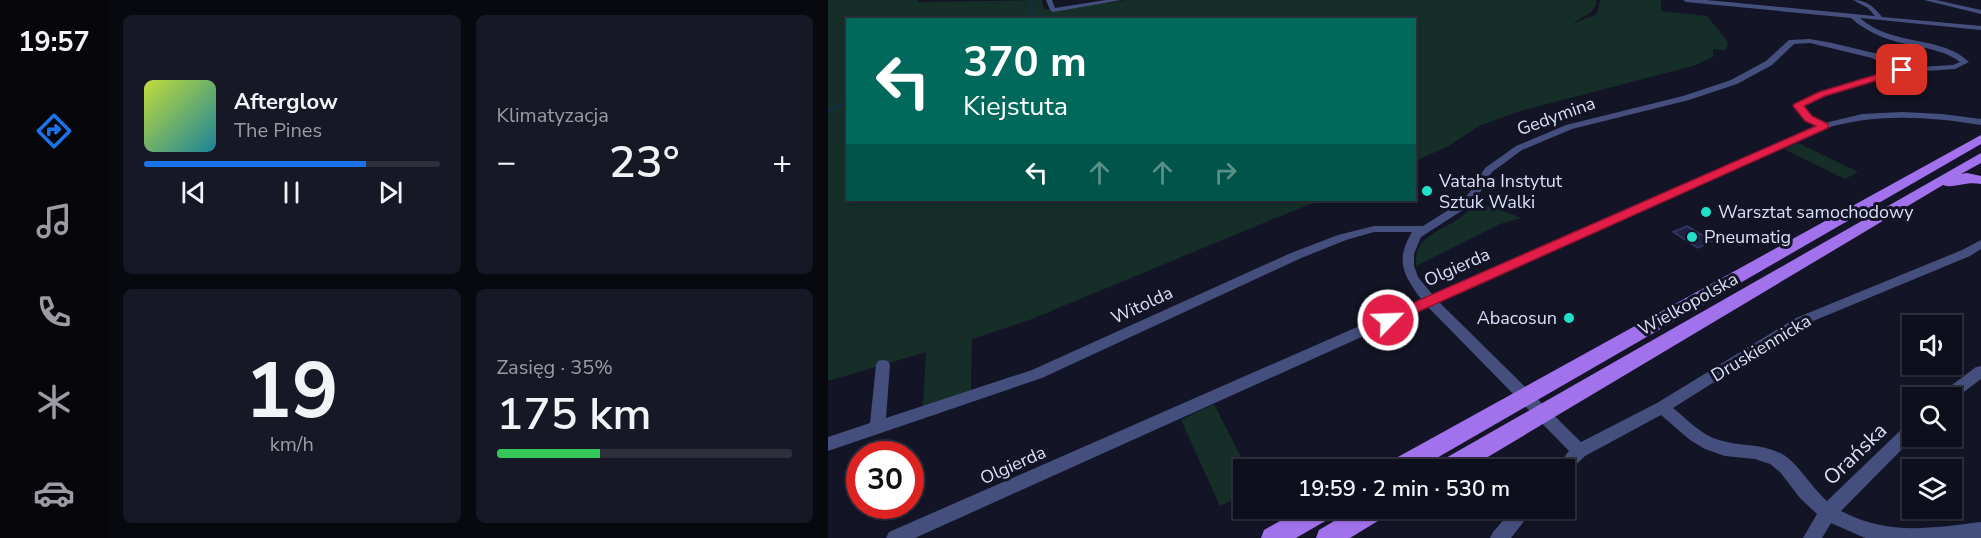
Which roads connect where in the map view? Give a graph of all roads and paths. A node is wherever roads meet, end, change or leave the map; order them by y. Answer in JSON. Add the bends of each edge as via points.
{"nodes":[{"id":1,"x":1049,"y":0,"type":"edge"},
{"id":2,"x":1118,"y":0,"type":"edge"},
{"id":3,"x":1686,"y":0,"type":"edge"},
{"id":4,"x":1856,"y":0,"type":"edge"},
{"id":5,"x":1927,"y":0,"type":"edge"},
{"id":6,"x":1699,"y":1,"type":"edge"},
{"id":7,"x":1981,"y":12,"type":"edge"},
{"id":8,"x":1853,"y":16,"type":"junction"},
{"id":9,"x":1880,"y":18,"type":"junction"},
{"id":10,"x":1981,"y":28,"type":"edge"},
{"id":11,"x":1902,"y":70,"type":"junction"},
{"id":12,"x":1981,"y":122,"type":"edge"},
{"id":13,"x":1824,"y":126,"type":"junction"},
{"id":14,"x":1981,"y":139,"type":"edge"},
{"id":15,"x":1981,"y":158,"type":"edge"},
{"id":16,"x":1981,"y":165,"type":"edge"},
{"id":17,"x":1981,"y":180,"type":"edge"},
{"id":18,"x":1913,"y":195,"type":"junction"},
{"id":19,"x":1423,"y":229,"type":"junction"},
{"id":20,"x":1981,"y":244,"type":"edge"},
{"id":21,"x":1430,"y":301,"type":"junction"},
{"id":22,"x":883,"y":365,"type":"dead end"},
{"id":23,"x":1981,"y":371,"type":"edge"},
{"id":24,"x":1960,"y":387,"type":"edge"},
{"id":25,"x":1524,"y":397,"type":"junction"},
{"id":26,"x":1662,"y":407,"type":"junction"},
{"id":27,"x":1541,"y":413,"type":"junction"},
{"id":28,"x":877,"y":428,"type":"junction"},
{"id":29,"x":1902,"y":439,"type":"edge"},
{"id":30,"x":828,"y":444,"type":"edge"},
{"id":31,"x":1579,"y":451,"type":"junction"},
{"id":32,"x":1414,"y":459,"type":"edge"},
{"id":33,"x":1464,"y":459,"type":"edge"},
{"id":34,"x":1572,"y":459,"type":"edge"},
{"id":35,"x":1828,"y":512,"type":"junction"},
{"id":36,"x":1307,"y":519,"type":"edge"},
{"id":37,"x":1360,"y":519,"type":"edge"},
{"id":38,"x":1516,"y":519,"type":"edge"},
{"id":39,"x":1981,"y":530,"type":"edge"},
{"id":40,"x":895,"y":538,"type":"edge"},
{"id":41,"x":1273,"y":538,"type":"edge"},
{"id":42,"x":1328,"y":538,"type":"edge"},
{"id":43,"x":1499,"y":538,"type":"edge"},
{"id":44,"x":1812,"y":538,"type":"edge"},
{"id":45,"x":1919,"y":538,"type":"edge"}],
"edges":[{"from":1,"to":2,"type":"street","via":[[1053,10]]},
{"from":3,"to":6,"type":"street"},
{"from":4,"to":9,"type":"street"},
{"from":5,"to":7,"type":"street"},
{"from":6,"to":8,"type":"street"},
{"from":8,"to":9,"type":"street"},
{"from":8,"to":11,"type":"street","via":[[1880,34],[1952,53],[1965,62],[1955,67]]},
{"from":9,"to":10,"type":"street"},
{"from":11,"to":13,"type":"street","via":[[1822,94],[1798,106]]},
{"from":11,"to":19,"type":"street","name":"Gedymina","via":[[1875,56],[1841,47],[1816,41],[1792,42],[1769,63],[1716,89],[1569,127],[1519,148],[1488,170],[1462,206]]},
{"from":12,"to":13,"type":"street","name":"Olgierda","via":[[1899,116]]},
{"from":13,"to":21,"type":"street","name":"Olgierda"},
{"from":14,"to":25,"type":"main road","name":"Wielkopolska"},
{"from":15,"to":18,"type":"main road","name":"Wielkopolska"},
{"from":16,"to":17,"type":"main road","via":[[1975,172]]},
{"from":17,"to":18,"type":"main road","via":[[1959,178]]},
{"from":18,"to":27,"type":"main road","name":"Wielkopolska"},
{"from":19,"to":21,"type":"street","via":[[1411,242],[1408,266]]},
{"from":19,"to":28,"type":"street","name":"Witolda","via":[[1388,228],[1342,237],[1037,374]]},
{"from":20,"to":26,"type":"street","name":"Druskiennicka","via":[[1802,321]]},
{"from":21,"to":25,"type":"street"},
{"from":21,"to":40,"type":"street","name":"Olgierda"},
{"from":22,"to":28,"type":"street"},
{"from":23,"to":24,"type":"street"},
{"from":25,"to":27,"type":"street"},
{"from":25,"to":32,"type":"main road","name":"Wielkopolska"},
{"from":26,"to":31,"type":"street","name":"Druskiennicka"},
{"from":26,"to":35,"type":"street","via":[[1716,447],[1775,458]]},
{"from":27,"to":31,"type":"street"},
{"from":27,"to":33,"type":"main road","name":"Wielkopolska"},
{"from":28,"to":30,"type":"street","name":"Witolda"},
{"from":29,"to":35,"type":"street","name":"Orańska"},
{"from":31,"to":34,"type":"street","name":"Druskiennicka"},
{"from":35,"to":44,"type":"street","name":"Orańska"},
{"from":35,"to":45,"type":"street","via":[[1877,535]]},
{"from":36,"to":41,"type":"main road"},
{"from":37,"to":42,"type":"main road"},
{"from":38,"to":43,"type":"street"},
{"from":39,"to":45,"type":"street"}]}
